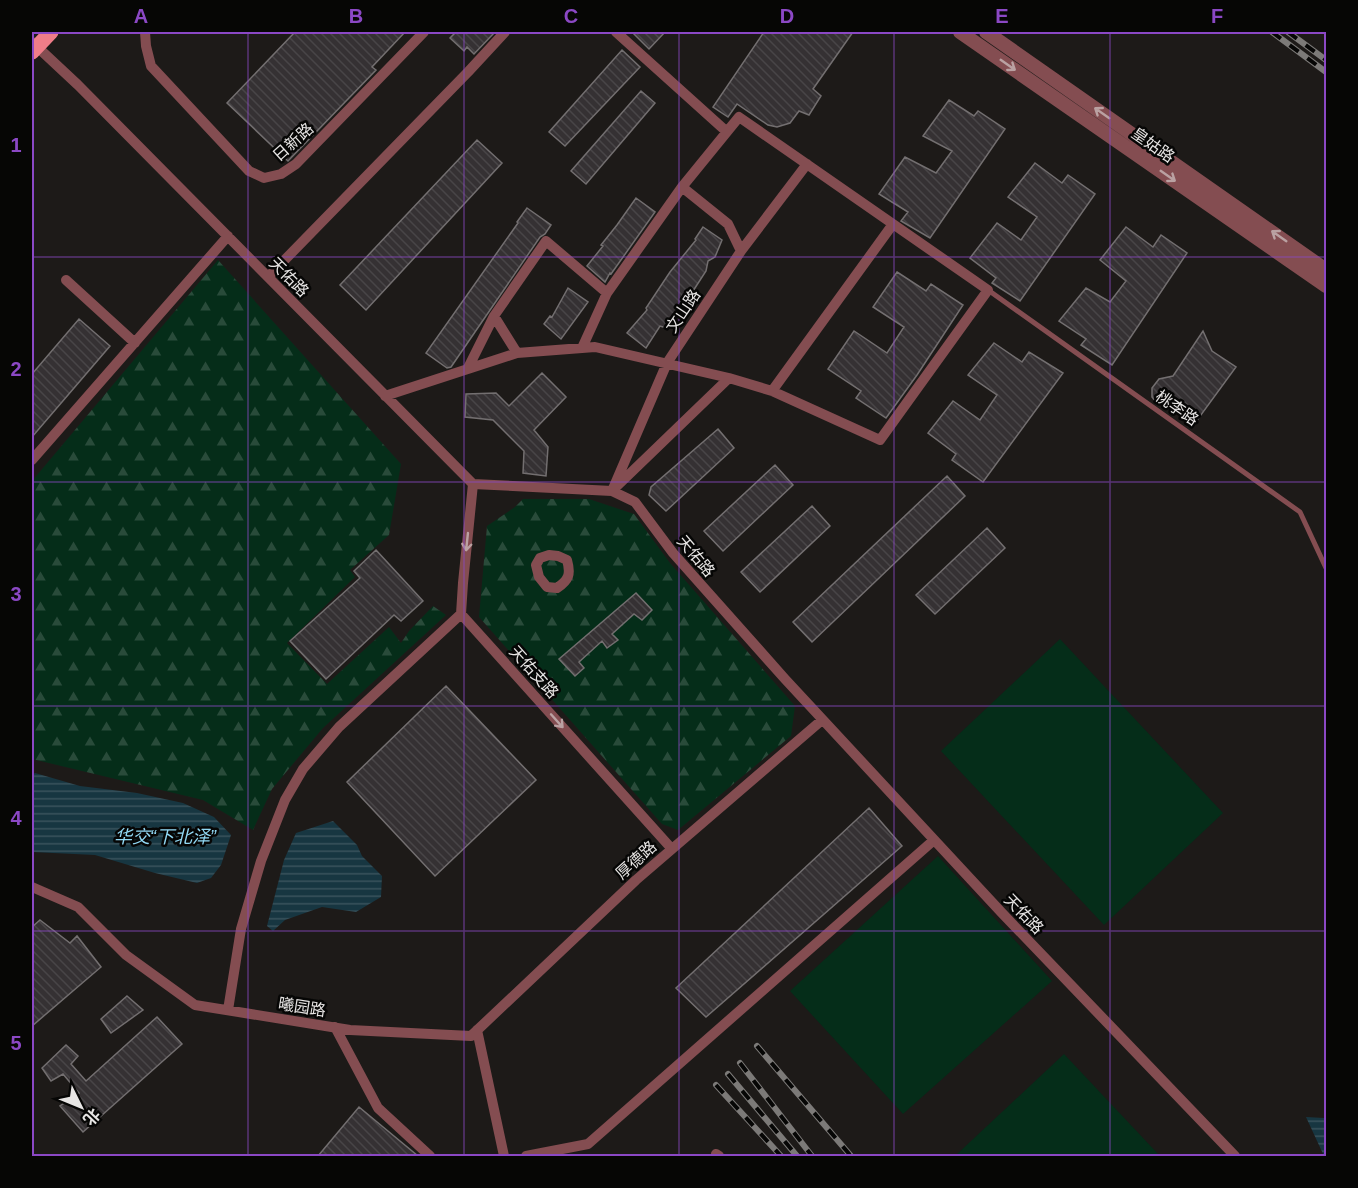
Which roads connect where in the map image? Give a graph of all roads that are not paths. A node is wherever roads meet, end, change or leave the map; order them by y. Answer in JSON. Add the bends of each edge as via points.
{"nodes":[{"id":1,"x":51,"y":32,"type":"edge"},
{"id":2,"x":145,"y":32,"type":"edge"},
{"id":3,"x":424,"y":32,"type":"edge"},
{"id":4,"x":505,"y":32,"type":"edge"},
{"id":5,"x":616,"y":32,"type":"edge"},
{"id":6,"x":960,"y":32,"type":"edge"},
{"id":7,"x":986,"y":32,"type":"edge"},
{"id":8,"x":33,"y":47,"type":"edge"},
{"id":9,"x":727,"y":132,"type":"junction"},
{"id":10,"x":807,"y":164,"type":"junction"},
{"id":11,"x":682,"y":187,"type":"junction"},
{"id":12,"x":893,"y":224,"type":"junction"},
{"id":13,"x":228,"y":236,"type":"junction"},
{"id":14,"x":741,"y":251,"type":"junction"},
{"id":15,"x":1326,"y":270,"type":"edge"},
{"id":16,"x":268,"y":277,"type":"junction"},
{"id":17,"x":66,"y":280,"type":"dead end"},
{"id":18,"x":1326,"y":286,"type":"edge"},
{"id":19,"x":988,"y":290,"type":"junction"},
{"id":20,"x":607,"y":293,"type":"junction"},
{"id":21,"x":494,"y":316,"type":"junction"},
{"id":22,"x":135,"y":342,"type":"junction"},
{"id":23,"x":582,"y":348,"type":"junction"},
{"id":24,"x":517,"y":353,"type":"junction"},
{"id":25,"x":667,"y":363,"type":"junction"},
{"id":26,"x":468,"y":368,"type":"junction"},
{"id":27,"x":729,"y":378,"type":"junction"},
{"id":28,"x":772,"y":391,"type":"junction"},
{"id":29,"x":385,"y":396,"type":"junction"},
{"id":30,"x":32,"y":460,"type":"edge"},
{"id":31,"x":473,"y":484,"type":"junction"},
{"id":32,"x":612,"y":491,"type":"junction"},
{"id":33,"x":1326,"y":568,"type":"edge"},
{"id":34,"x":461,"y":614,"type":"junction"},
{"id":35,"x":822,"y":720,"type":"junction"},
{"id":36,"x":934,"y":840,"type":"junction"},
{"id":37,"x":671,"y":848,"type":"junction"},
{"id":38,"x":32,"y":887,"type":"edge"},
{"id":39,"x":228,"y":1010,"type":"junction"},
{"id":40,"x":335,"y":1027,"type":"junction"},
{"id":41,"x":477,"y":1030,"type":"junction"},
{"id":42,"x":430,"y":1156,"type":"edge"},
{"id":43,"x":504,"y":1156,"type":"edge"},
{"id":44,"x":526,"y":1156,"type":"edge"},
{"id":45,"x":1235,"y":1156,"type":"edge"}],
"edges":[{"from":1,"to":8,"type":"main road"},
{"from":2,"to":3,"type":"street","name":"日新路","via":[[151,66],[249,171],[264,178],[281,174],[296,164]]},
{"from":4,"to":16,"type":"street"},
{"from":5,"to":9,"type":"street"},
{"from":6,"to":18,"type":"street","name":"皇姑路","one_way":true},
{"from":15,"to":7,"type":"street","name":"皇姑路","one_way":true},
{"from":8,"to":13,"type":"street","name":"天佑路","via":[[78,85]]},
{"from":9,"to":10,"type":"street","via":[[739,117]]},
{"from":9,"to":11,"type":"street"},
{"from":10,"to":12,"type":"street"},
{"from":10,"to":14,"type":"street","name":"文山路"},
{"from":11,"to":14,"type":"street","via":[[728,224]]},
{"from":11,"to":20,"type":"street"},
{"from":12,"to":19,"type":"street"},
{"from":12,"to":28,"type":"street"},
{"from":13,"to":16,"type":"street","name":"天佑路"},
{"from":13,"to":22,"type":"street"},
{"from":14,"to":25,"type":"street","name":"文山路"},
{"from":16,"to":29,"type":"street","name":"天佑路"},
{"from":17,"to":22,"type":"street"},
{"from":19,"to":28,"type":"street","via":[[880,440]]},
{"from":19,"to":33,"type":"lane","name":"桃李路","via":[[1300,512]]},
{"from":20,"to":21,"type":"street","via":[[546,241]]},
{"from":20,"to":23,"type":"street"},
{"from":21,"to":24,"type":"street"},
{"from":21,"to":26,"type":"street"},
{"from":22,"to":30,"type":"street"},
{"from":23,"to":24,"type":"street"},
{"from":23,"to":25,"type":"street","via":[[595,347]]},
{"from":24,"to":26,"type":"street"},
{"from":25,"to":27,"type":"street"},
{"from":25,"to":32,"type":"street","name":"文山路"},
{"from":26,"to":29,"type":"street"},
{"from":27,"to":28,"type":"street"},
{"from":27,"to":32,"type":"street"},
{"from":29,"to":31,"type":"street","name":"天佑路"},
{"from":31,"to":32,"type":"street","name":"天佑路"},
{"from":31,"to":34,"type":"street","one_way":true},
{"from":32,"to":35,"type":"street","name":"天佑路","via":[[635,502],[673,553]]},
{"from":34,"to":37,"type":"street","name":"天佑支路","one_way":true},
{"from":34,"to":39,"type":"street","via":[[339,727],[303,769],[285,800],[261,861],[241,929]]},
{"from":35,"to":36,"type":"street","name":"天佑路"},
{"from":35,"to":37,"type":"street","name":"厚德路"},
{"from":36,"to":44,"type":"street","via":[[588,1144]]},
{"from":36,"to":45,"type":"street","name":"天佑路"},
{"from":37,"to":41,"type":"street","name":"厚德路"},
{"from":38,"to":39,"type":"street","name":"曦园路","via":[[78,907],[126,955],[195,1005]]},
{"from":39,"to":40,"type":"street","name":"曦园路"},
{"from":40,"to":41,"type":"street","name":"曦园路","via":[[471,1036]]},
{"from":40,"to":42,"type":"street","via":[[378,1108]]},
{"from":41,"to":43,"type":"street"}]}
